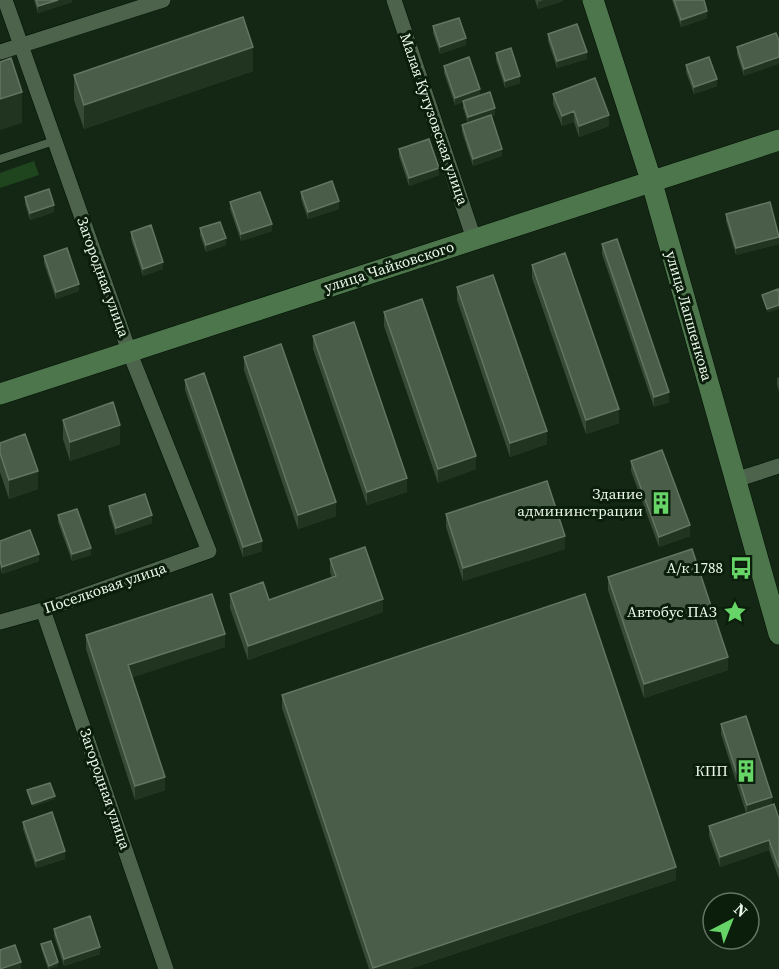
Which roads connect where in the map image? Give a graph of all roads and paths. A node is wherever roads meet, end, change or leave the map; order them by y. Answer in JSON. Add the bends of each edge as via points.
{"nodes":[{"id":1,"x":5,"y":0,"type":"edge"},
{"id":2,"x":164,"y":0,"type":"edge"},
{"id":3,"x":394,"y":0,"type":"edge"},
{"id":4,"x":593,"y":0,"type":"edge"},
{"id":5,"x":20,"y":46,"type":"junction"},
{"id":6,"x":0,"y":52,"type":"edge"},
{"id":7,"x":54,"y":141,"type":"junction"},
{"id":8,"x":779,"y":141,"type":"edge"},
{"id":9,"x":0,"y":159,"type":"edge"},
{"id":10,"x":652,"y":183,"type":"junction"},
{"id":11,"x":474,"y":239,"type":"junction"},
{"id":12,"x":129,"y":351,"type":"junction"},
{"id":13,"x":0,"y":394,"type":"edge"},
{"id":14,"x":779,"y":466,"type":"edge"},
{"id":15,"x":735,"y":480,"type":"junction"},
{"id":16,"x":209,"y":551,"type":"joint"},
{"id":17,"x":43,"y":610,"type":"junction"},
{"id":18,"x":0,"y":622,"type":"edge"},
{"id":19,"x":779,"y":634,"type":"edge"},
{"id":20,"x":166,"y":969,"type":"edge"}],
"edges":[{"from":1,"to":5,"type":"street","name":"Загородная улица"},
{"from":2,"to":5,"type":"street"},
{"from":3,"to":11,"type":"street","name":"Малая Кутузовская улица"},
{"from":4,"to":10,"type":"street","name":"улица Лапшенкова"},
{"from":5,"to":6,"type":"street"},
{"from":5,"to":7,"type":"street","name":"Загородная улица"},
{"from":7,"to":9,"type":"lane"},
{"from":7,"to":12,"type":"street","name":"Загородная улица"},
{"from":8,"to":10,"type":"street","name":"улица Чайковского"},
{"from":10,"to":11,"type":"street","name":"улица Чайковского"},
{"from":10,"to":15,"type":"street","name":"улица Лапшенкова"},
{"from":11,"to":12,"type":"street","name":"улица Чайковского"},
{"from":12,"to":13,"type":"street","name":"улица Чайковского"},
{"from":12,"to":16,"type":"street","name":"Загородная улица"},
{"from":14,"to":15,"type":"street"},
{"from":15,"to":19,"type":"street","name":"улица Лапшенкова"},
{"from":16,"to":17,"type":"street","name":"Поселковая улица"},
{"from":17,"to":18,"type":"street","name":"Поселковая улица"},
{"from":17,"to":20,"type":"street","name":"Загородная улица"}]}
